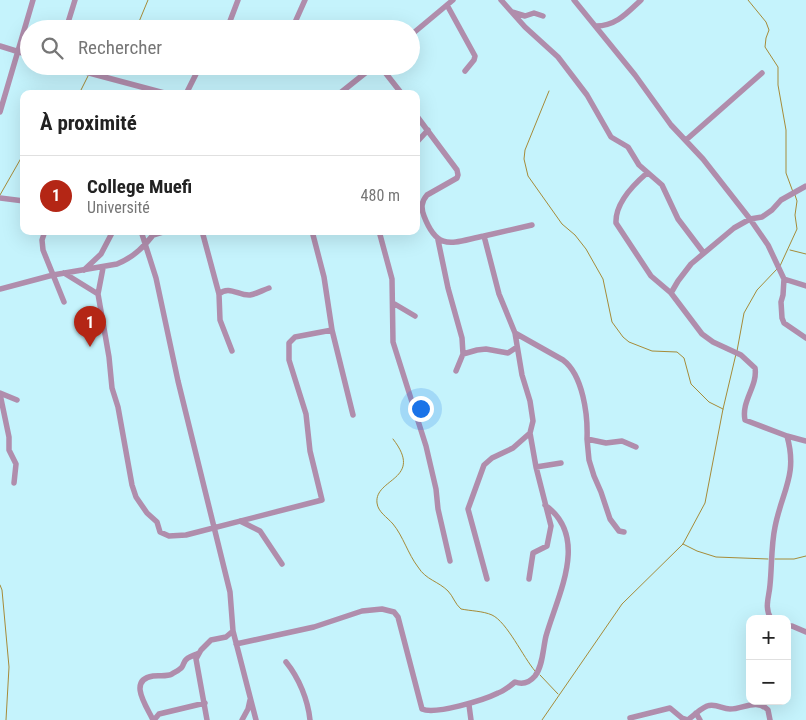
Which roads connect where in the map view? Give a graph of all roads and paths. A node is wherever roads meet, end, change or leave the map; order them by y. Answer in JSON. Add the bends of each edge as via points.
{"nodes":[{"id":1,"x":34,"y":0,"type":"edge"},
{"id":2,"x":75,"y":0,"type":"edge"},
{"id":3,"x":238,"y":0,"type":"edge"},
{"id":4,"x":305,"y":0,"type":"edge"},
{"id":5,"x":453,"y":0,"type":"edge"},
{"id":6,"x":501,"y":0,"type":"edge"},
{"id":7,"x":574,"y":0,"type":"edge"},
{"id":8,"x":640,"y":0,"type":"edge"},
{"id":9,"x":447,"y":5,"type":"junction"},
{"id":10,"x":512,"y":12,"type":"junction"},
{"id":11,"x":543,"y":16,"type":"dead end"},
{"id":12,"x":28,"y":20,"type":"edge"},
{"id":13,"x":69,"y":20,"type":"edge"},
{"id":14,"x":230,"y":20,"type":"edge"},
{"id":15,"x":296,"y":20,"type":"edge"},
{"id":16,"x":596,"y":26,"type":"junction"},
{"id":17,"x":420,"y":28,"type":"edge"},
{"id":18,"x":20,"y":45,"type":"edge"},
{"id":19,"x":0,"y":46,"type":"edge"},
{"id":20,"x":18,"y":51,"type":"junction"},
{"id":21,"x":465,"y":71,"type":"dead end"},
{"id":22,"x":762,"y":73,"type":"dead end"},
{"id":23,"x":97,"y":75,"type":"edge"},
{"id":24,"x":196,"y":75,"type":"edge"},
{"id":25,"x":363,"y":75,"type":"edge"},
{"id":26,"x":387,"y":75,"type":"edge"},
{"id":27,"x":153,"y":90,"type":"edge"},
{"id":28,"x":188,"y":90,"type":"edge"},
{"id":29,"x":344,"y":90,"type":"edge"},
{"id":30,"x":399,"y":90,"type":"edge"},
{"id":31,"x":0,"y":112,"type":"edge"},
{"id":32,"x":420,"y":120,"type":"edge"},
{"id":33,"x":428,"y":130,"type":"junction"},
{"id":34,"x":420,"y":139,"type":"edge"},
{"id":35,"x":686,"y":140,"type":"junction"},
{"id":36,"x":647,"y":173,"type":"junction"},
{"id":37,"x":806,"y":186,"type":"edge"},
{"id":38,"x":0,"y":198,"type":"edge"},
{"id":39,"x":420,"y":198,"type":"edge"},
{"id":40,"x":424,"y":198,"type":"junction"},
{"id":41,"x":20,"y":200,"type":"edge"},
{"id":42,"x":750,"y":219,"type":"junction"},
{"id":43,"x":532,"y":225,"type":"dead end"},
{"id":44,"x":45,"y":235,"type":"edge"},
{"id":45,"x":111,"y":235,"type":"edge"},
{"id":46,"x":142,"y":235,"type":"edge"},
{"id":47,"x":153,"y":235,"type":"edge"},
{"id":48,"x":203,"y":235,"type":"edge"},
{"id":49,"x":313,"y":235,"type":"edge"},
{"id":50,"x":381,"y":235,"type":"edge"},
{"id":51,"x":484,"y":236,"type":"junction"},
{"id":52,"x":438,"y":240,"type":"junction"},
{"id":53,"x":146,"y":246,"type":"junction"},
{"id":54,"x":703,"y":252,"type":"junction"},
{"id":55,"x":103,"y":268,"type":"junction"},
{"id":56,"x":84,"y":270,"type":"junction"},
{"id":57,"x":64,"y":274,"type":"junction"},
{"id":58,"x":53,"y":275,"type":"junction"},
{"id":59,"x":784,"y":279,"type":"junction"},
{"id":60,"x":806,"y":286,"type":"edge"},
{"id":61,"x":269,"y":288,"type":"dead end"},
{"id":62,"x":0,"y":289,"type":"edge"},
{"id":63,"x":98,"y":294,"type":"junction"},
{"id":64,"x":219,"y":294,"type":"junction"},
{"id":65,"x":671,"y":294,"type":"junction"},
{"id":66,"x":64,"y":302,"type":"dead end"},
{"id":67,"x":393,"y":303,"type":"junction"},
{"id":68,"x":416,"y":316,"type":"dead end"},
{"id":69,"x":332,"y":330,"type":"junction"},
{"id":70,"x":515,"y":333,"type":"junction"},
{"id":71,"x":806,"y":338,"type":"edge"},
{"id":72,"x":517,"y":347,"type":"junction"},
{"id":73,"x":232,"y":351,"type":"dead end"},
{"id":74,"x":463,"y":354,"type":"junction"},
{"id":75,"x":456,"y":371,"type":"dead end"},
{"id":76,"x":0,"y":393,"type":"edge"},
{"id":77,"x":16,"y":400,"type":"dead end"},
{"id":78,"x":353,"y":415,"type":"dead end"},
{"id":79,"x":530,"y":433,"type":"junction"},
{"id":80,"x":787,"y":436,"type":"junction"},
{"id":81,"x":587,"y":439,"type":"junction"},
{"id":82,"x":806,"y":441,"type":"edge"},
{"id":83,"x":636,"y":447,"type":"dead end"},
{"id":84,"x":561,"y":463,"type":"dead end"},
{"id":85,"x":536,"y":467,"type":"junction"},
{"id":86,"x":14,"y":483,"type":"dead end"},
{"id":87,"x":545,"y":505,"type":"junction"},
{"id":88,"x":240,"y":521,"type":"junction"},
{"id":89,"x":213,"y":528,"type":"junction"},
{"id":90,"x":624,"y":532,"type":"dead end"},
{"id":91,"x":450,"y":561,"type":"dead end"},
{"id":92,"x":282,"y":564,"type":"dead end"},
{"id":93,"x":486,"y":579,"type":"dead end"},
{"id":94,"x":530,"y":579,"type":"dead end"},
{"id":95,"x":769,"y":615,"type":"edge"},
{"id":96,"x":791,"y":626,"type":"edge"},
{"id":97,"x":233,"y":631,"type":"junction"},
{"id":98,"x":806,"y":632,"type":"edge"},
{"id":99,"x":236,"y":644,"type":"junction"},
{"id":100,"x":199,"y":653,"type":"junction"},
{"id":101,"x":286,"y":662,"type":"dead end"},
{"id":102,"x":250,"y":698,"type":"junction"},
{"id":103,"x":205,"y":703,"type":"junction"},
{"id":104,"x":468,"y":705,"type":"junction"},
{"id":105,"x":696,"y":712,"type":"junction"},
{"id":106,"x":630,"y":718,"type":"dead end"},
{"id":107,"x":153,"y":720,"type":"edge"},
{"id":108,"x":207,"y":720,"type":"edge"},
{"id":109,"x":242,"y":720,"type":"edge"},
{"id":110,"x":256,"y":720,"type":"edge"},
{"id":111,"x":310,"y":720,"type":"edge"},
{"id":112,"x":471,"y":720,"type":"edge"},
{"id":113,"x":700,"y":720,"type":"edge"},
{"id":114,"x":770,"y":720,"type":"edge"}],
"edges":[{"from":1,"to":12,"type":"street"},
{"from":2,"to":13,"type":"street"},
{"from":3,"to":14,"type":"street"},
{"from":4,"to":15,"type":"street"},
{"from":5,"to":9,"type":"street"},
{"from":6,"to":10,"type":"street"},
{"from":7,"to":16,"type":"street"},
{"from":8,"to":16,"type":"street","via":[[609,25]]},
{"from":9,"to":17,"type":"street"},
{"from":9,"to":21,"type":"street","via":[[475,56]]},
{"from":10,"to":11,"type":"street"},
{"from":10,"to":36,"type":"street","via":[[558,57],[587,95],[611,137],[628,147]]},
{"from":16,"to":35,"type":"street"},
{"from":18,"to":20,"type":"street"},
{"from":19,"to":20,"type":"street"},
{"from":20,"to":31,"type":"street"},
{"from":22,"to":35,"type":"street"},
{"from":23,"to":27,"type":"street"},
{"from":24,"to":28,"type":"street"},
{"from":25,"to":29,"type":"street"},
{"from":26,"to":30,"type":"street"},
{"from":32,"to":33,"type":"street"},
{"from":33,"to":34,"type":"street"},
{"from":33,"to":40,"type":"street","via":[[458,175]]},
{"from":35,"to":42,"type":"street"},
{"from":36,"to":54,"type":"street","via":[[662,185],[678,219]]},
{"from":36,"to":65,"type":"street","via":[[619,206],[616,223],[651,276]]},
{"from":37,"to":42,"type":"street","via":[[781,200],[762,217]]},
{"from":38,"to":41,"type":"street"},
{"from":39,"to":40,"type":"street"},
{"from":40,"to":52,"type":"street","via":[[422,210],[429,230]]},
{"from":42,"to":54,"type":"street"},
{"from":42,"to":59,"type":"street","via":[[768,245]]},
{"from":43,"to":51,"type":"street"},
{"from":44,"to":58,"type":"street","via":[[41,245]]},
{"from":45,"to":56,"type":"street","via":[[101,254]]},
{"from":46,"to":53,"type":"street"},
{"from":47,"to":53,"type":"street"},
{"from":48,"to":64,"type":"street"},
{"from":49,"to":69,"type":"street"},
{"from":50,"to":67,"type":"street","via":[[392,279]]},
{"from":51,"to":52,"type":"street","via":[[449,243]]},
{"from":51,"to":70,"type":"street","via":[[497,286]]},
{"from":52,"to":74,"type":"street"},
{"from":53,"to":55,"type":"street","via":[[127,260]]},
{"from":53,"to":89,"type":"street"},
{"from":54,"to":65,"type":"street","via":[[683,274]]},
{"from":55,"to":56,"type":"street"},
{"from":55,"to":63,"type":"street"},
{"from":56,"to":57,"type":"street"},
{"from":57,"to":58,"type":"street"},
{"from":57,"to":63,"type":"street"},
{"from":58,"to":62,"type":"street"},
{"from":58,"to":66,"type":"street"},
{"from":59,"to":60,"type":"street"},
{"from":59,"to":71,"type":"street","via":[[782,318],[784,323]]},
{"from":61,"to":64,"type":"street","via":[[250,295],[227,290]]},
{"from":63,"to":89,"type":"street","via":[[112,388],[136,497],[160,532],[166,535],[186,535]]},
{"from":64,"to":73,"type":"street","via":[[220,320]]},
{"from":65,"to":80,"type":"street","via":[[708,339],[741,355],[755,368],[755,377],[744,406],[745,420]]},
{"from":67,"to":68,"type":"street"},
{"from":67,"to":91,"type":"street","via":[[393,342],[426,446]]},
{"from":69,"to":78,"type":"street"},
{"from":69,"to":88,"type":"street","via":[[294,337],[288,346],[289,360],[306,414],[310,451],[322,500]]},
{"from":70,"to":72,"type":"street"},
{"from":70,"to":81,"type":"street","via":[[562,360],[575,373],[581,390]]},
{"from":72,"to":74,"type":"street","via":[[508,353],[486,349]]},
{"from":72,"to":79,"type":"street","via":[[533,421]]},
{"from":74,"to":75,"type":"street"},
{"from":76,"to":77,"type":"street"},
{"from":76,"to":86,"type":"street","via":[[9,450],[16,464]]},
{"from":79,"to":85,"type":"street"},
{"from":79,"to":93,"type":"street","via":[[513,448],[484,464],[468,509]]},
{"from":80,"to":82,"type":"street"},
{"from":80,"to":95,"type":"street","via":[[790,476],[773,534],[766,605]]},
{"from":81,"to":83,"type":"street","via":[[606,443],[622,441]]},
{"from":81,"to":90,"type":"street","via":[[590,466],[610,519],[619,531]]},
{"from":84,"to":85,"type":"street"},
{"from":85,"to":87,"type":"street"},
{"from":87,"to":94,"type":"street","via":[[550,534],[547,546],[533,553]]},
{"from":87,"to":104,"type":"street","via":[[565,527],[568,554],[566,572],[538,671],[528,683],[515,682]]},
{"from":88,"to":89,"type":"street"},
{"from":88,"to":92,"type":"street","via":[[260,531]]},
{"from":89,"to":97,"type":"street","via":[[230,592]]},
{"from":96,"to":98,"type":"street"},
{"from":97,"to":99,"type":"street"},
{"from":97,"to":100,"type":"street","via":[[226,637],[211,640]]},
{"from":99,"to":102,"type":"street"},
{"from":99,"to":104,"type":"street","via":[[314,627],[362,611],[382,609],[394,612],[422,709],[432,711]]},
{"from":100,"to":103,"type":"street","via":[[196,664]]},
{"from":100,"to":107,"type":"street","via":[[169,675],[150,676],[142,681],[139,692]]},
{"from":101,"to":111,"type":"street","via":[[298,680]]},
{"from":102,"to":109,"type":"street"},
{"from":102,"to":110,"type":"street"},
{"from":103,"to":107,"type":"street","via":[[159,714]]},
{"from":103,"to":108,"type":"street"},
{"from":104,"to":112,"type":"street"},
{"from":105,"to":106,"type":"street","via":[[688,720],[668,708]]},
{"from":105,"to":113,"type":"street"},
{"from":105,"to":114,"type":"street","via":[[715,705],[730,709],[753,704],[768,710]]}]}
